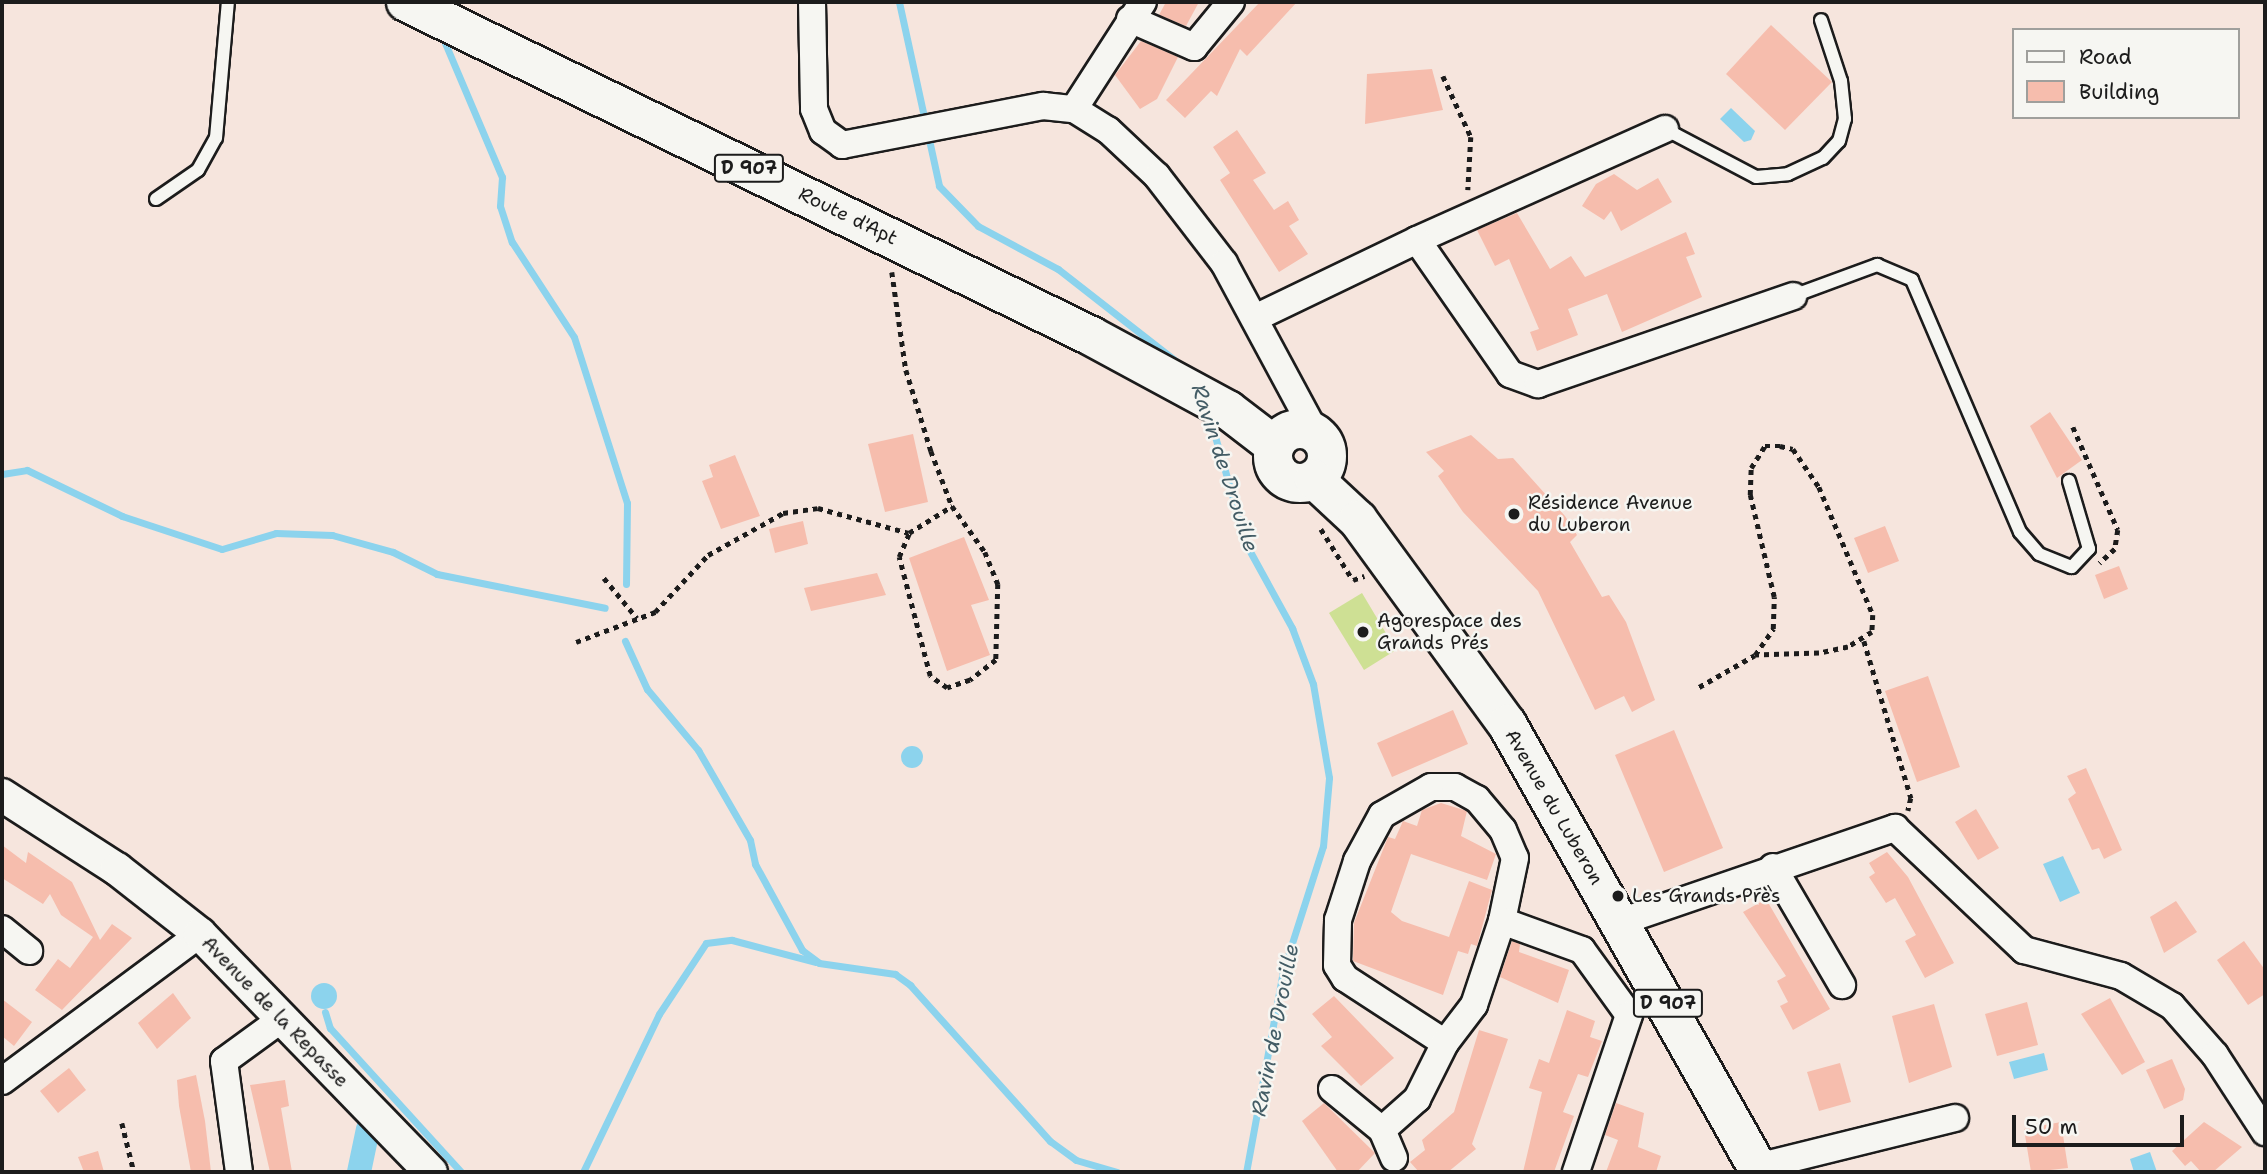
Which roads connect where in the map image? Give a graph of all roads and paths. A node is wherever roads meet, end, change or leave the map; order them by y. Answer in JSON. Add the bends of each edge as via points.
{"nodes":[{"id":1,"x":228,"y":2,"type":"edge"},
{"id":2,"x":406,"y":2,"type":"edge"},
{"id":3,"x":812,"y":2,"type":"edge"},
{"id":4,"x":1231,"y":2,"type":"edge"},
{"id":5,"x":1137,"y":10,"type":"edge"},
{"id":6,"x":1822,"y":20,"type":"dead end"},
{"id":7,"x":1443,"y":76,"type":"dead end"},
{"id":8,"x":1074,"y":109,"type":"junction"},
{"id":9,"x":1665,"y":129,"type":"joint"},
{"id":10,"x":156,"y":199,"type":"dead end"},
{"id":11,"x":1461,"y":200,"type":"dead end"},
{"id":12,"x":890,"y":236,"type":"junction"},
{"id":13,"x":1417,"y":240,"type":"junction"},
{"id":14,"x":1793,"y":296,"type":"joint"},
{"id":15,"x":1255,"y":318,"type":"junction"},
{"id":16,"x":2073,"y":427,"type":"dead end"},
{"id":17,"x":1306,"y":449,"type":"junction"},
{"id":18,"x":2069,"y":481,"type":"dead end"},
{"id":19,"x":952,"y":506,"type":"junction"},
{"id":20,"x":909,"y":533,"type":"junction"},
{"id":21,"x":2072,"y":567,"type":"junction"},
{"id":22,"x":604,"y":578,"type":"dead end"},
{"id":23,"x":637,"y":618,"type":"junction"},
{"id":24,"x":1864,"y":641,"type":"junction"},
{"id":25,"x":576,"y":642,"type":"dead end"},
{"id":26,"x":1755,"y":655,"type":"junction"},
{"id":27,"x":1699,"y":687,"type":"dead end"},
{"id":28,"x":2,"y":795,"type":"edge"},
{"id":29,"x":1895,"y":828,"type":"junction"},
{"id":30,"x":1773,"y":867,"type":"junction"},
{"id":31,"x":1502,"y":921,"type":"junction"},
{"id":32,"x":2,"y":929,"type":"edge"},
{"id":33,"x":1626,"y":932,"type":"junction"},
{"id":34,"x":200,"y":934,"type":"junction"},
{"id":35,"x":29,"y":951,"type":"dead end"},
{"id":36,"x":1595,"y":960,"type":"junction"},
{"id":37,"x":1842,"y":985,"type":"dead end"},
{"id":38,"x":1674,"y":1014,"type":"junction"},
{"id":39,"x":1629,"y":1015,"type":"junction"},
{"id":40,"x":283,"y":1018,"type":"junction"},
{"id":41,"x":1445,"y":1043,"type":"junction"},
{"id":42,"x":2,"y":1081,"type":"edge"},
{"id":43,"x":1332,"y":1089,"type":"dead end"},
{"id":44,"x":1955,"y":1118,"type":"dead end"},
{"id":45,"x":122,"y":1123,"type":"dead end"},
{"id":46,"x":1381,"y":1130,"type":"junction"},
{"id":47,"x":2265,"y":1132,"type":"edge"},
{"id":48,"x":1394,"y":1158,"type":"dead end"},
{"id":49,"x":1759,"y":1170,"type":"edge"},
{"id":50,"x":134,"y":1172,"type":"edge"},
{"id":51,"x":239,"y":1172,"type":"edge"},
{"id":52,"x":431,"y":1172,"type":"edge"},
{"id":53,"x":1576,"y":1172,"type":"edge"}],
"edges":[{"from":1,"to":10,"type":"lane","via":[[216,138],[198,170]]},
{"from":2,"to":12,"type":"main road","name":"Route d'Apt","number":"D 907"},
{"from":3,"to":8,"type":"street","via":[[818,120],[842,145],[1044,106]]},
{"from":4,"to":5,"type":"street","via":[[1194,47]]},
{"from":5,"to":8,"type":"street"},
{"from":6,"to":9,"type":"lane","via":[[1841,81],[1844,119],[1839,141],[1823,158],[1788,174],[1756,177]]},
{"from":7,"to":11,"type":"path","via":[[1464,116],[1473,155],[1471,185]]},
{"from":8,"to":15,"type":"street","via":[[1108,130],[1157,176],[1224,263]]},
{"from":9,"to":13,"type":"street"},
{"from":12,"to":17,"type":"main road","name":"Route d'Apt","number":"D 907"},
{"from":12,"to":19,"type":"path","via":[[906,370]]},
{"from":13,"to":14,"type":"street","via":[[1510,374],[1527,385]]},
{"from":13,"to":15,"type":"street"},
{"from":14,"to":21,"type":"lane","via":[[1877,265],[1912,281],[2020,532],[2039,554]]},
{"from":15,"to":17,"type":"street"},
{"from":16,"to":21,"type":"path","via":[[2118,539],[2104,561]]},
{"from":17,"to":33,"type":"main road","name":"Avenue du Luberon","number":"D 907","via":[[1477,678]]},
{"from":18,"to":21,"type":"lane","via":[[2088,549]]},
{"from":19,"to":20,"type":"path"},
{"from":19,"to":20,"type":"path","via":[[985,552],[998,584],[999,650],[970,680],[947,688],[930,676],[899,556]]},
{"from":20,"to":23,"type":"path","via":[[818,508],[783,513],[708,555],[655,612]]},
{"from":22,"to":23,"type":"path"},
{"from":23,"to":25,"type":"path"},
{"from":24,"to":26,"type":"path","via":[[1819,653]]},
{"from":24,"to":26,"type":"path","via":[[1873,615],[1819,487],[1793,449],[1765,446],[1751,468],[1750,495],[1776,617]]},
{"from":24,"to":29,"type":"path","via":[[1912,797]]},
{"from":26,"to":27,"type":"path"},
{"from":28,"to":34,"type":"street","name":"Avenue de la Repasse","via":[[117,869]]},
{"from":29,"to":30,"type":"street"},
{"from":29,"to":47,"type":"street","via":[[2024,950],[2121,976],[2172,1006],[2215,1055]]},
{"from":30,"to":33,"type":"street"},
{"from":30,"to":37,"type":"street"},
{"from":31,"to":36,"type":"street","via":[[1570,944]]},
{"from":31,"to":41,"type":"street","via":[[1476,1000]]},
{"from":31,"to":41,"type":"street","via":[[1515,858],[1503,830],[1476,799],[1455,787],[1431,786],[1382,815],[1357,861],[1338,920],[1337,965],[1345,978]]},
{"from":32,"to":35,"type":"street"},
{"from":33,"to":36,"type":"street"},
{"from":33,"to":38,"type":"main road","name":"Avenue du Luberon","number":"D 907"},
{"from":34,"to":40,"type":"street","name":"Avenue de la Repasse"},
{"from":34,"to":42,"type":"street"},
{"from":36,"to":39,"type":"street"},
{"from":38,"to":39,"type":"street"},
{"from":38,"to":49,"type":"main road","name":"Avenue du Luberon","number":"D 907"},
{"from":39,"to":53,"type":"street"},
{"from":40,"to":51,"type":"street","via":[[224,1061]]},
{"from":40,"to":52,"type":"street","name":"Avenue de la Repasse"},
{"from":41,"to":46,"type":"street","via":[[1417,1099]]},
{"from":43,"to":46,"type":"street"},
{"from":44,"to":49,"type":"street"},
{"from":45,"to":50,"type":"path"},
{"from":46,"to":48,"type":"street"}]}
